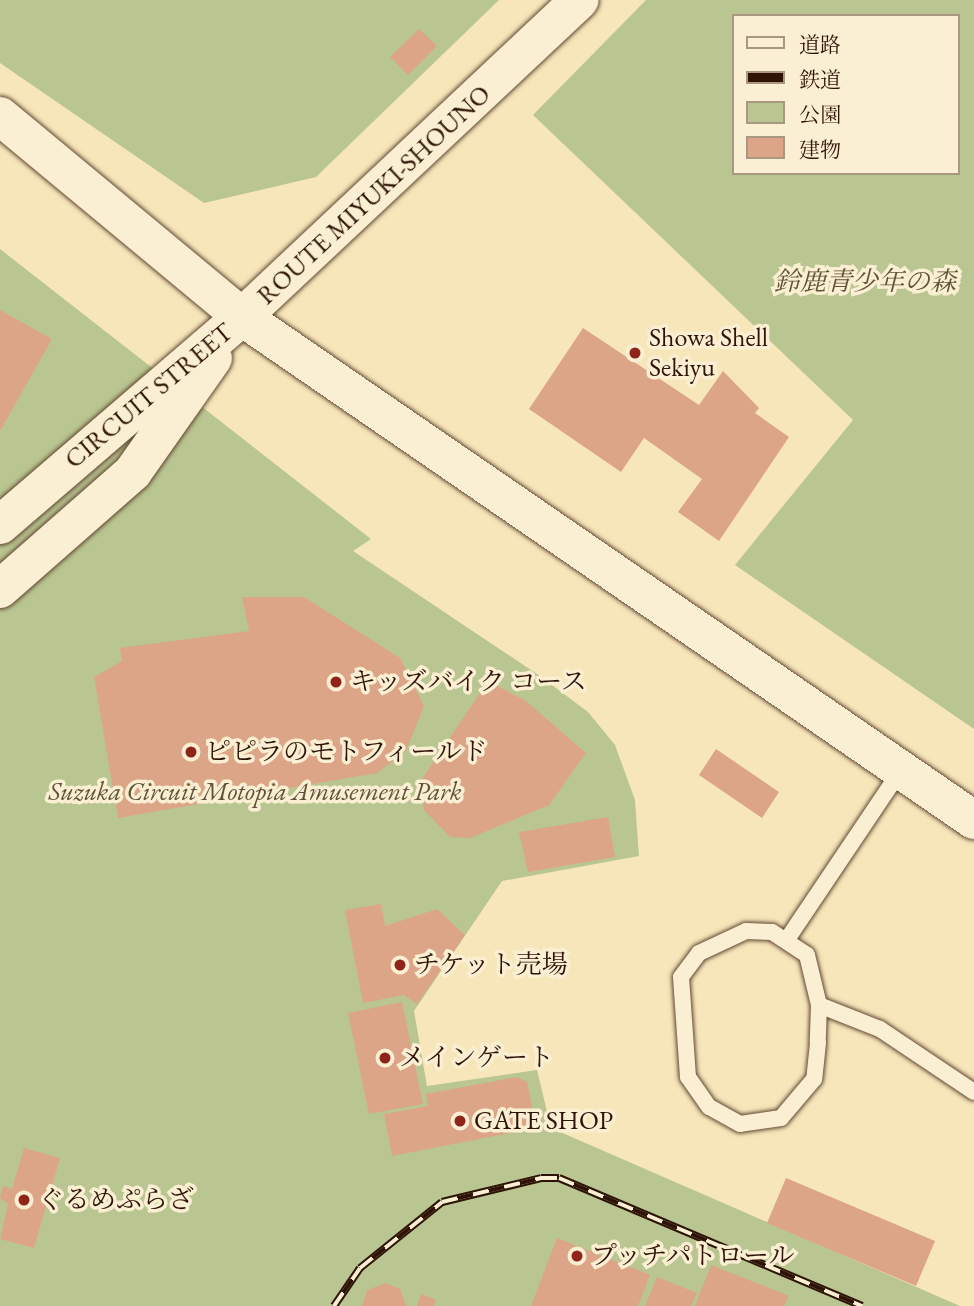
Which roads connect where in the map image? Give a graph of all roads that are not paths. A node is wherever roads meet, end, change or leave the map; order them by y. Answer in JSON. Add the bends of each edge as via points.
{"nodes":[{"id":1,"x":580,"y":0,"type":"edge"},
{"id":2,"x":0,"y":116,"type":"edge"},
{"id":3,"x":243,"y":317,"type":"junction"},
{"id":4,"x":0,"y":524,"type":"edge"},
{"id":5,"x":0,"y":589,"type":"edge"},
{"id":6,"x":901,"y":770,"type":"junction"},
{"id":7,"x":974,"y":820,"type":"edge"},
{"id":8,"x":788,"y":938,"type":"junction"},
{"id":9,"x":819,"y":1005,"type":"junction"},
{"id":10,"x":974,"y":1092,"type":"edge"}],
"edges":[{"from":1,"to":3,"type":"street","name":"ROUTE MIYUKI-SHOUNO"},
{"from":2,"to":3,"type":"street","name":"ROUTE MIYUKI-SHOUNO"},
{"from":3,"to":4,"type":"street","name":"CIRCUIT STREET"},
{"from":3,"to":5,"type":"street","name":"CIRCUIT STREET","via":[[134,472]]},
{"from":3,"to":6,"type":"street"},
{"from":6,"to":7,"type":"street"},
{"from":6,"to":8,"type":"lane"},
{"from":8,"to":9,"type":"lane","via":[[807,955]]},
{"from":8,"to":9,"type":"lane","via":[[746,931],[721,940],[699,953],[681,977],[688,1077],[709,1107],[740,1125],[781,1118],[814,1080]]},
{"from":9,"to":10,"type":"lane","via":[[880,1029]]}]}
